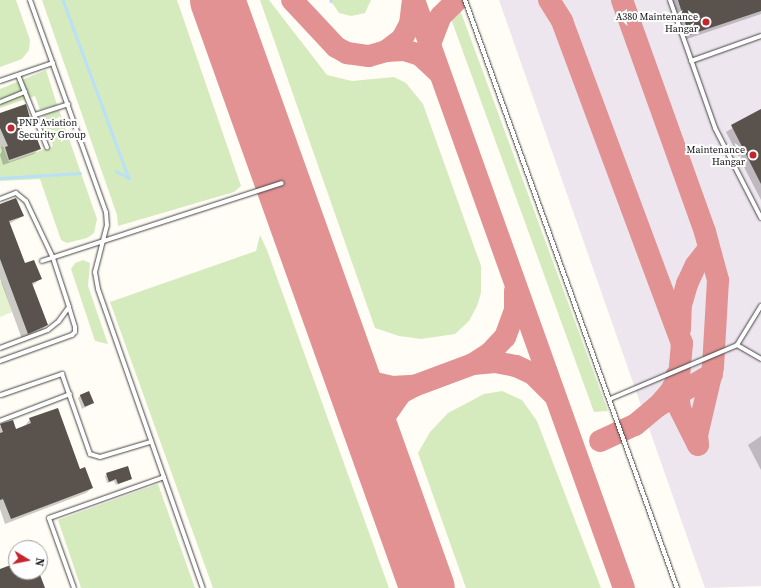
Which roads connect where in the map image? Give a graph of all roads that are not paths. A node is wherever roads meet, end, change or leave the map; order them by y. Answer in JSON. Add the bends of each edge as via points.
{"nodes":[{"id":1,"x":30,"y":0,"type":"edge"},
{"id":2,"x":465,"y":0,"type":"edge"},
{"id":3,"x":670,"y":0,"type":"edge"},
{"id":4,"x":761,"y":36,"type":"edge"},
{"id":5,"x":691,"y":61,"type":"junction"},
{"id":6,"x":53,"y":63,"type":"junction"},
{"id":7,"x":18,"y":75,"type":"junction"},
{"id":8,"x":0,"y":81,"type":"edge"},
{"id":9,"x":24,"y":92,"type":"junction"},
{"id":10,"x":0,"y":102,"type":"edge"},
{"id":11,"x":68,"y":104,"type":"junction"},
{"id":12,"x":35,"y":115,"type":"junction"},
{"id":13,"x":47,"y":147,"type":"dead end"},
{"id":14,"x":282,"y":183,"type":"dead end"},
{"id":15,"x":0,"y":199,"type":"edge"},
{"id":16,"x":761,"y":218,"type":"edge"},
{"id":17,"x":103,"y":241,"type":"junction"},
{"id":18,"x":53,"y":258,"type":"junction"},
{"id":19,"x":42,"y":261,"type":"dead end"},
{"id":20,"x":761,"y":306,"type":"edge"},
{"id":21,"x":69,"y":307,"type":"junction"},
{"id":22,"x":737,"y":345,"type":"junction"},
{"id":23,"x":0,"y":348,"type":"edge"},
{"id":24,"x":761,"y":360,"type":"edge"},
{"id":25,"x":0,"y":362,"type":"edge"},
{"id":26,"x":70,"y":394,"type":"junction"},
{"id":27,"x":1,"y":395,"type":"dead end"},
{"id":28,"x":610,"y":399,"type":"junction"},
{"id":29,"x":0,"y":421,"type":"edge"},
{"id":30,"x":150,"y":442,"type":"junction"},
{"id":31,"x":164,"y":477,"type":"junction"},
{"id":32,"x":74,"y":588,"type":"edge"},
{"id":33,"x":203,"y":588,"type":"edge"},
{"id":34,"x":677,"y":588,"type":"edge"}],
"edges":[{"from":1,"to":6,"type":"lane"},
{"from":2,"to":28,"type":"lane"},
{"from":3,"to":5,"type":"lane"},
{"from":4,"to":5,"type":"lane"},
{"from":5,"to":16,"type":"lane","via":[[715,128]]},
{"from":6,"to":7,"type":"lane"},
{"from":6,"to":11,"type":"lane"},
{"from":7,"to":8,"type":"lane"},
{"from":7,"to":9,"type":"lane"},
{"from":9,"to":10,"type":"lane"},
{"from":9,"to":12,"type":"lane"},
{"from":11,"to":12,"type":"lane"},
{"from":11,"to":17,"type":"lane","via":[[106,212],[107,225]]},
{"from":12,"to":13,"type":"lane"},
{"from":14,"to":17,"type":"lane"},
{"from":15,"to":18,"type":"lane","via":[[16,193],[22,196]]},
{"from":17,"to":18,"type":"lane"},
{"from":17,"to":30,"type":"lane","via":[[95,272],[98,288]]},
{"from":18,"to":19,"type":"lane"},
{"from":18,"to":21,"type":"lane"},
{"from":20,"to":22,"type":"lane"},
{"from":21,"to":23,"type":"lane","via":[[59,321],[48,330]]},
{"from":21,"to":25,"type":"lane","via":[[76,332]]},
{"from":22,"to":24,"type":"lane"},
{"from":22,"to":28,"type":"lane"},
{"from":26,"to":27,"type":"lane","via":[[64,377],[58,373]]},
{"from":26,"to":29,"type":"lane"},
{"from":26,"to":30,"type":"lane","via":[[90,454],[100,457]]},
{"from":28,"to":34,"type":"lane"},
{"from":30,"to":31,"type":"lane"},
{"from":31,"to":32,"type":"lane","via":[[49,518]]},
{"from":31,"to":33,"type":"lane"}]}
